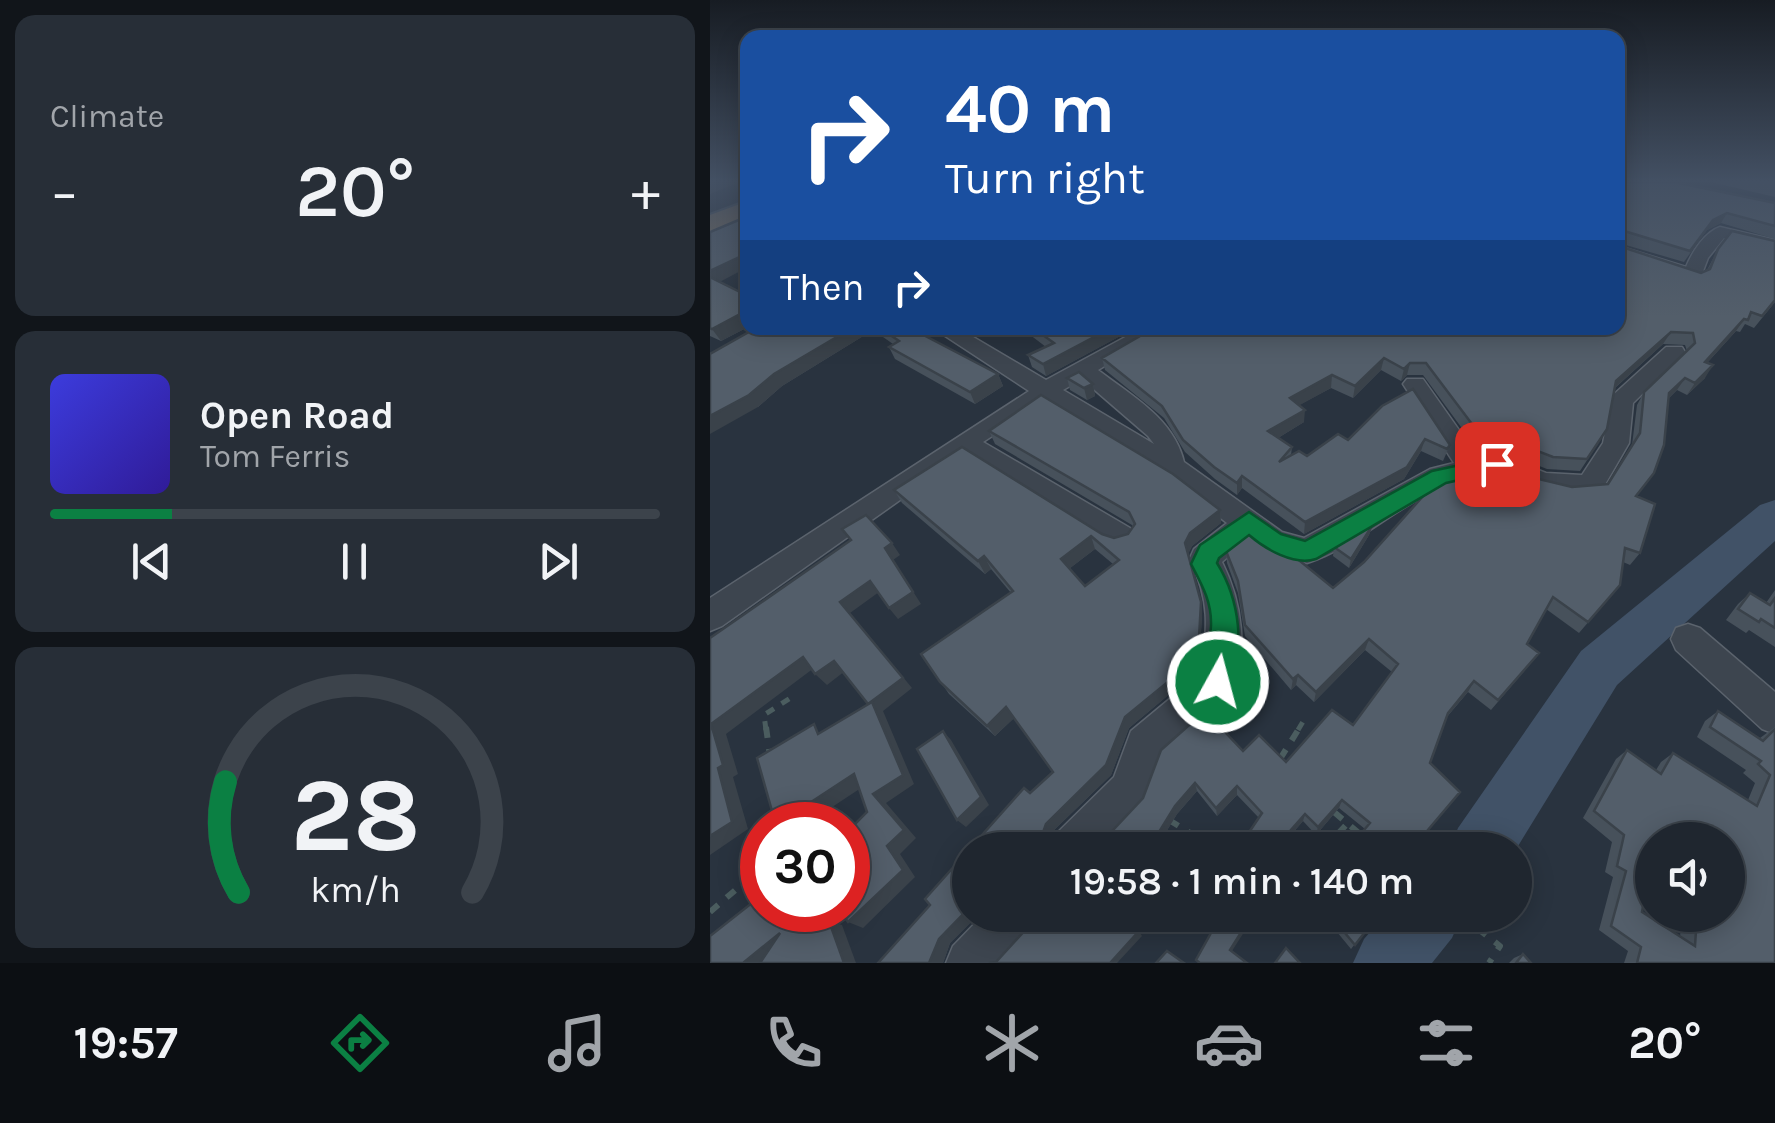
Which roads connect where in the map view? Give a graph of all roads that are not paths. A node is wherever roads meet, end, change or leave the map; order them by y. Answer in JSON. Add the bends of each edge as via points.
{"nodes":[{"id":1,"x":1775,"y":246,"type":"edge"},
{"id":2,"x":1625,"y":253,"type":"edge"},
{"id":3,"x":955,"y":335,"type":"edge"},
{"id":4,"x":1144,"y":335,"type":"edge"},
{"id":5,"x":1674,"y":352,"type":"dead end"},
{"id":6,"x":1082,"y":368,"type":"junction"},
{"id":7,"x":1416,"y":384,"type":"dead end"},
{"id":8,"x":1043,"y":391,"type":"junction"},
{"id":9,"x":964,"y":442,"type":"junction"},
{"id":10,"x":1471,"y":468,"type":"junction"},
{"id":11,"x":1172,"y":470,"type":"junction"},
{"id":12,"x":1249,"y":522,"type":"junction"},
{"id":13,"x":1119,"y":536,"type":"edge"},
{"id":14,"x":710,"y":616,"type":"edge"},
{"id":15,"x":1688,"y":639,"type":"dead end"},
{"id":16,"x":1775,"y":716,"type":"edge"},
{"id":17,"x":1088,"y":832,"type":"edge"},
{"id":18,"x":999,"y":932,"type":"edge"},
{"id":19,"x":970,"y":963,"type":"edge"}],
"edges":[{"from":1,"to":2,"type":"street","via":[[1720,232],[1693,275]]},
{"from":3,"to":8,"type":"street"},
{"from":4,"to":6,"type":"street"},
{"from":5,"to":10,"type":"street","via":[[1621,401],[1616,443],[1590,486],[1543,482],[1497,464]]},
{"from":6,"to":8,"type":"street"},
{"from":6,"to":11,"type":"street","via":[[1157,430]]},
{"from":7,"to":10,"type":"street"},
{"from":8,"to":9,"type":"street"},
{"from":8,"to":11,"type":"street"},
{"from":9,"to":13,"type":"street"},
{"from":9,"to":14,"type":"street"},
{"from":10,"to":12,"type":"street","via":[[1440,476],[1307,552],[1273,542]]},
{"from":11,"to":12,"type":"street"},
{"from":12,"to":17,"type":"street","via":[[1205,558],[1221,592],[1225,624],[1218,682],[1145,746],[1129,790]]},
{"from":15,"to":16,"type":"street"},
{"from":18,"to":19,"type":"street"}]}
